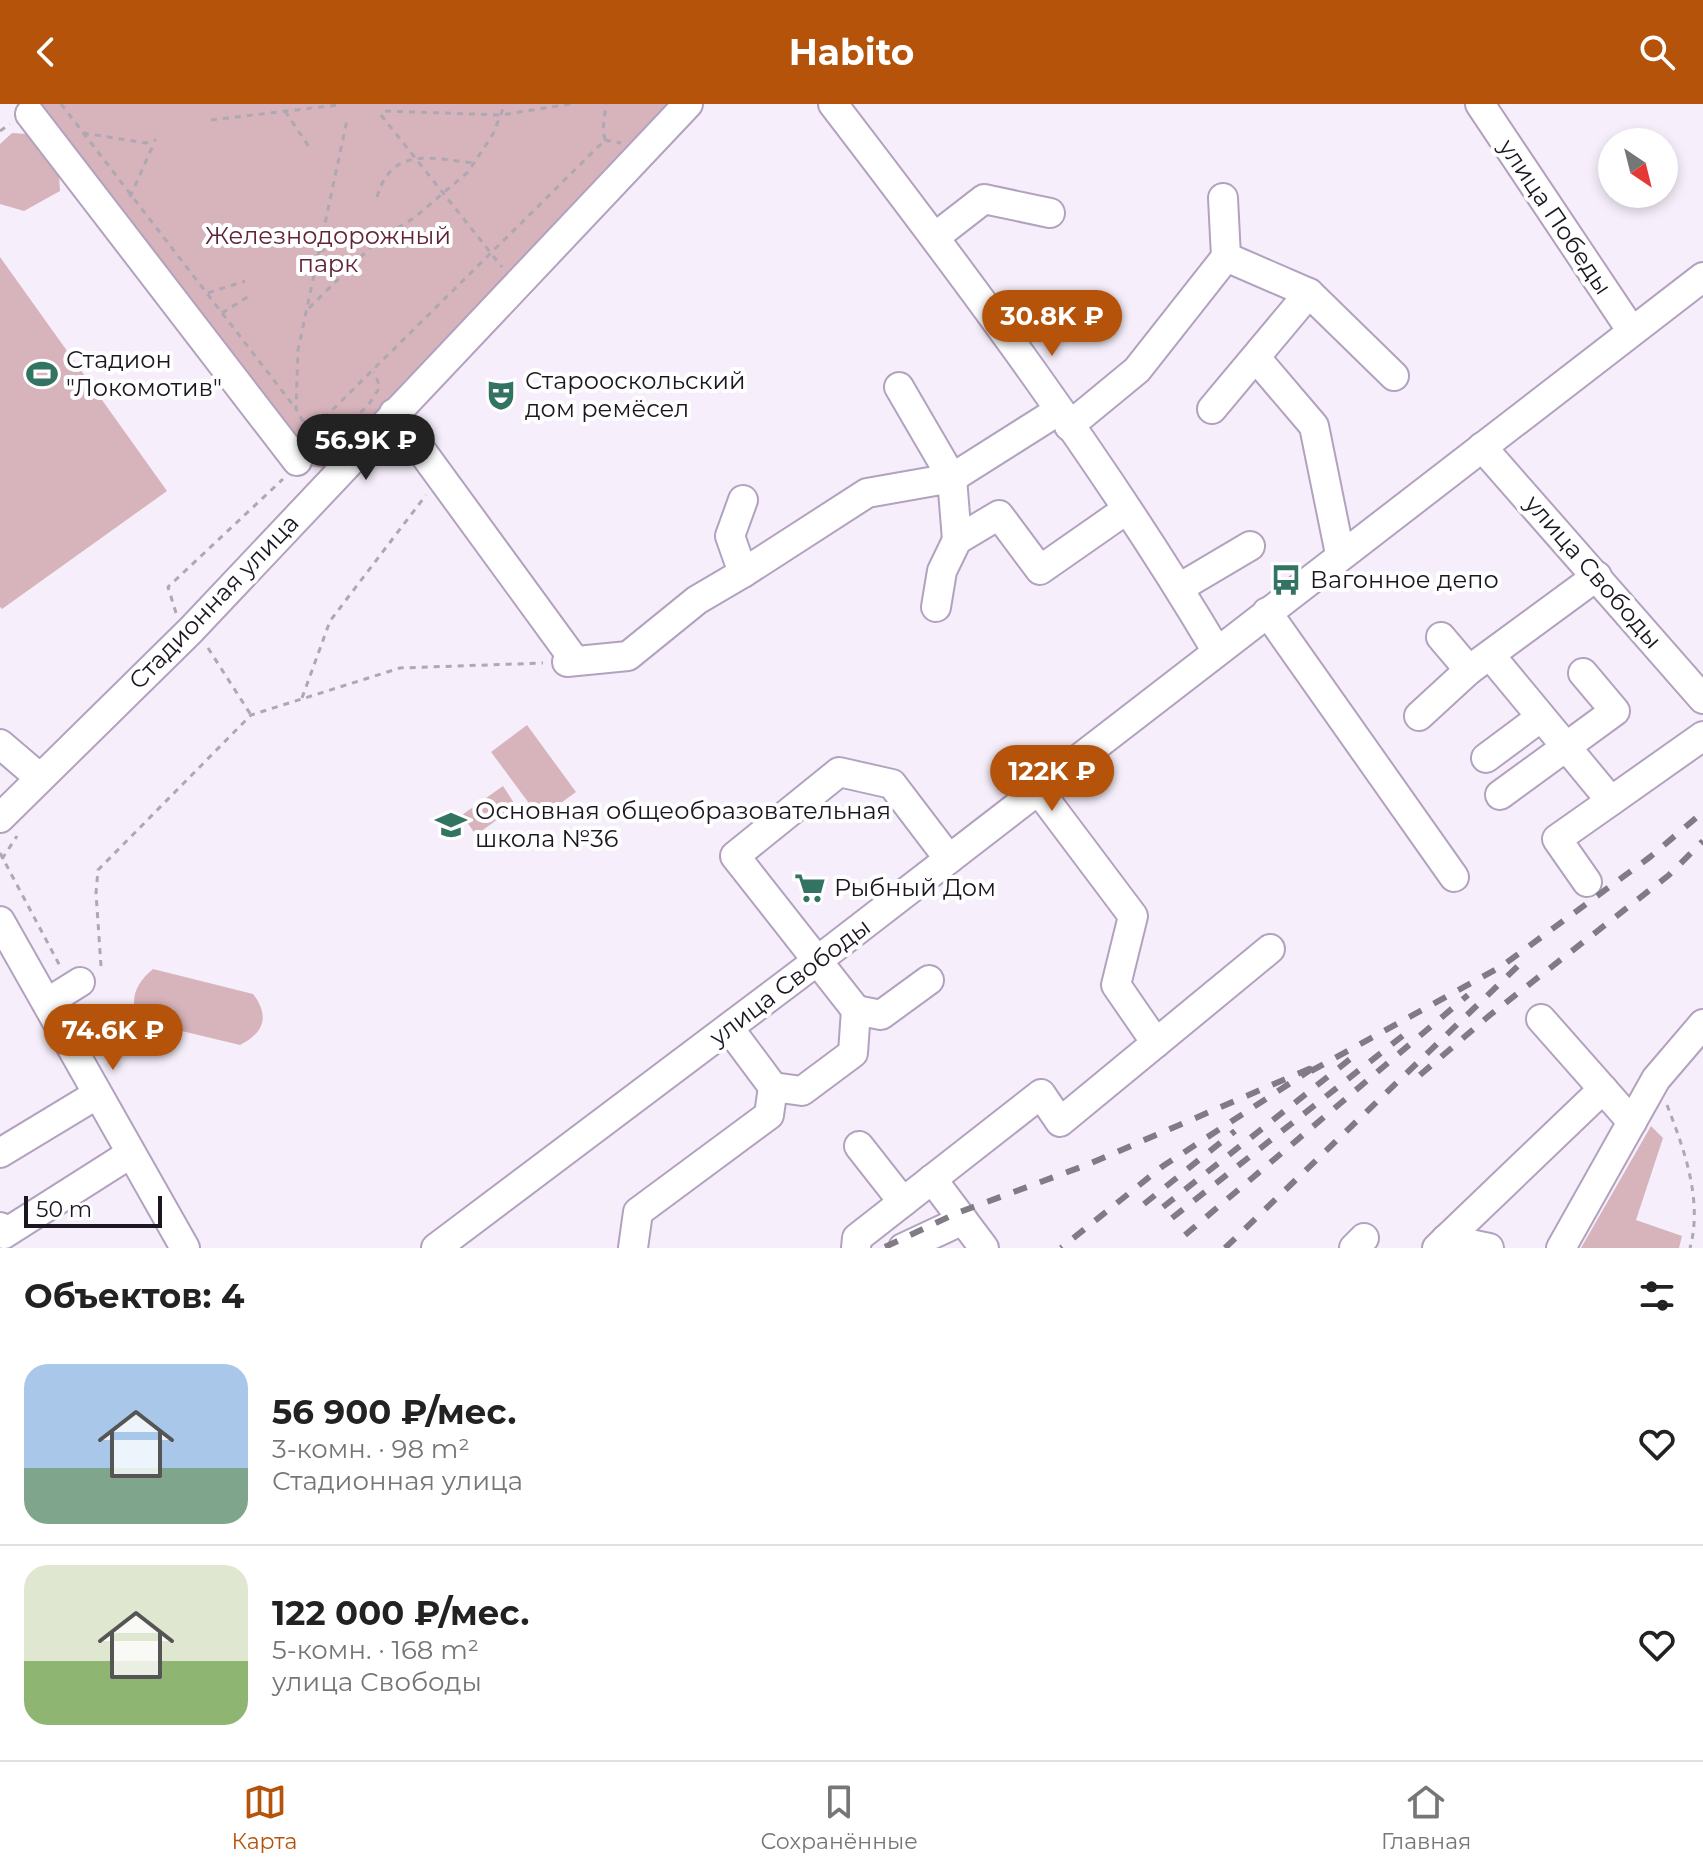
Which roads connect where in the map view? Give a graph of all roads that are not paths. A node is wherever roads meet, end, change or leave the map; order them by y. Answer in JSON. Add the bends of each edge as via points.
{"nodes":[{"id":1,"x":688,"y":104,"type":"edge"},
{"id":2,"x":833,"y":104,"type":"edge"},
{"id":3,"x":1480,"y":104,"type":"edge"},
{"id":4,"x":34,"y":120,"type":"road end"},
{"id":5,"x":1223,"y":198,"type":"dead end"},
{"id":6,"x":1050,"y":213,"type":"dead end"},
{"id":7,"x":935,"y":237,"type":"junction"},
{"id":8,"x":1226,"y":257,"type":"junction"},
{"id":9,"x":1703,"y":277,"type":"edge"},
{"id":10,"x":1309,"y":293,"type":"junction"},
{"id":11,"x":1631,"y":330,"type":"junction"},
{"id":12,"x":1256,"y":358,"type":"junction"},
{"id":13,"x":1394,"y":376,"type":"dead end"},
{"id":14,"x":899,"y":387,"type":"dead end"},
{"id":15,"x":1212,"y":409,"type":"dead end"},
{"id":16,"x":394,"y":413,"type":"junction"},
{"id":17,"x":1063,"y":419,"type":"junction"},
{"id":18,"x":1482,"y":447,"type":"junction"},
{"id":19,"x":297,"y":461,"type":"road end"},
{"id":20,"x":952,"y":478,"type":"junction"},
{"id":21,"x":743,"y":500,"type":"dead end"},
{"id":22,"x":1126,"y":510,"type":"junction"},
{"id":23,"x":957,"y":540,"type":"junction"},
{"id":24,"x":1250,"y":546,"type":"dead end"},
{"id":25,"x":1340,"y":554,"type":"junction"},
{"id":26,"x":743,"y":573,"type":"junction"},
{"id":27,"x":1597,"y":576,"type":"junction"},
{"id":28,"x":1179,"y":588,"type":"junction"},
{"id":29,"x":936,"y":607,"type":"dead end"},
{"id":30,"x":1267,"y":612,"type":"junction"},
{"id":31,"x":1441,"y":637,"type":"dead end"},
{"id":32,"x":1216,"y":650,"type":"junction"},
{"id":33,"x":1480,"y":663,"type":"junction"},
{"id":34,"x":1583,"y":673,"type":"dead end"},
{"id":35,"x":1703,"y":699,"type":"edge"},
{"id":36,"x":1419,"y":716,"type":"dead end"},
{"id":37,"x":1541,"y":717,"type":"junction"},
{"id":38,"x":1703,"y":736,"type":"edge"},
{"id":39,"x":0,"y":744,"type":"edge"},
{"id":40,"x":1566,"y":747,"type":"junction"},
{"id":41,"x":1486,"y":758,"type":"dead end"},
{"id":42,"x":40,"y":778,"type":"junction"},
{"id":43,"x":1039,"y":791,"type":"junction"},
{"id":44,"x":1500,"y":795,"type":"dead end"},
{"id":45,"x":1611,"y":801,"type":"junction"},
{"id":46,"x":0,"y":818,"type":"edge"},
{"id":47,"x":949,"y":859,"type":"junction"},
{"id":48,"x":1454,"y":877,"type":"dead end"},
{"id":49,"x":1587,"y":882,"type":"dead end"},
{"id":50,"x":0,"y":921,"type":"edge"},
{"id":51,"x":1270,"y":949,"type":"dead end"},
{"id":52,"x":817,"y":961,"type":"junction"},
{"id":53,"x":929,"y":980,"type":"dead end"},
{"id":54,"x":856,"y":1010,"type":"junction"},
{"id":55,"x":1541,"y":1019,"type":"dead end"},
{"id":56,"x":1703,"y":1024,"type":"edge"},
{"id":57,"x":729,"y":1028,"type":"junction"},
{"id":58,"x":1156,"y":1043,"type":"junction"},
{"id":59,"x":773,"y":1087,"type":"junction"},
{"id":60,"x":1603,"y":1089,"type":"junction"},
{"id":61,"x":96,"y":1095,"type":"junction"},
{"id":62,"x":1632,"y":1122,"type":"junction"},
{"id":63,"x":859,"y":1146,"type":"dead end"},
{"id":64,"x":0,"y":1153,"type":"edge"},
{"id":65,"x":130,"y":1154,"type":"junction"},
{"id":66,"x":932,"y":1179,"type":"junction"},
{"id":67,"x":903,"y":1202,"type":"junction"},
{"id":68,"x":963,"y":1220,"type":"junction"},
{"id":69,"x":0,"y":1227,"type":"edge"},
{"id":70,"x":1442,"y":1244,"type":"edge"},
{"id":71,"x":185,"y":1248,"type":"edge"},
{"id":72,"x":436,"y":1248,"type":"edge"},
{"id":73,"x":633,"y":1248,"type":"edge"},
{"id":74,"x":856,"y":1248,"type":"edge"},
{"id":75,"x":903,"y":1248,"type":"edge"},
{"id":76,"x":984,"y":1248,"type":"edge"},
{"id":77,"x":1489,"y":1248,"type":"edge"},
{"id":78,"x":1561,"y":1248,"type":"edge"}],
"edges":[{"from":1,"to":16,"type":"street","name":"Стадионная улица"},
{"from":2,"to":7,"type":"street"},
{"from":3,"to":11,"type":"street","name":"улица Победы"},
{"from":4,"to":19,"type":"street"},
{"from":5,"to":8,"type":"street"},
{"from":6,"to":7,"type":"street","via":[[984,199]]},
{"from":7,"to":17,"type":"street"},
{"from":8,"to":10,"type":"street"},
{"from":8,"to":17,"type":"street","via":[[1137,370]]},
{"from":9,"to":11,"type":"street","name":"улица Свободы"},
{"from":10,"to":12,"type":"street"},
{"from":10,"to":13,"type":"street"},
{"from":11,"to":18,"type":"street","name":"улица Свободы"},
{"from":12,"to":15,"type":"street"},
{"from":12,"to":25,"type":"street","via":[[1314,426]]},
{"from":14,"to":20,"type":"street"},
{"from":16,"to":26,"type":"street","via":[[571,661],[628,656],[697,600]]},
{"from":16,"to":42,"type":"street","name":"Стадионная улица","via":[[191,630]]},
{"from":17,"to":20,"type":"street"},
{"from":17,"to":22,"type":"street"},
{"from":18,"to":25,"type":"street","name":"улица Свободы"},
{"from":18,"to":27,"type":"street","name":"улица Свободы"},
{"from":20,"to":23,"type":"street"},
{"from":20,"to":26,"type":"street","via":[[867,493]]},
{"from":21,"to":26,"type":"street","via":[[730,536]]},
{"from":22,"to":23,"type":"street","via":[[1040,570],[999,515]]},
{"from":22,"to":28,"type":"street"},
{"from":23,"to":29,"type":"street","via":[[942,571]]},
{"from":24,"to":28,"type":"street"},
{"from":25,"to":30,"type":"street","name":"улица Свободы"},
{"from":27,"to":33,"type":"street"},
{"from":27,"to":35,"type":"street","name":"улица Свободы"},
{"from":28,"to":32,"type":"street"},
{"from":30,"to":32,"type":"street","name":"улица Свободы"},
{"from":30,"to":48,"type":"street"},
{"from":31,"to":33,"type":"street"},
{"from":32,"to":43,"type":"street","name":"улица Свободы"},
{"from":33,"to":36,"type":"street"},
{"from":33,"to":37,"type":"street"},
{"from":34,"to":40,"type":"street","via":[[1615,711]]},
{"from":37,"to":40,"type":"street"},
{"from":37,"to":41,"type":"street"},
{"from":38,"to":45,"type":"street"},
{"from":39,"to":42,"type":"street"},
{"from":40,"to":44,"type":"street"},
{"from":40,"to":45,"type":"street"},
{"from":42,"to":46,"type":"street","name":"Стадионная улица"},
{"from":43,"to":47,"type":"street","name":"улица Свободы"},
{"from":43,"to":58,"type":"street","via":[[1133,916],[1116,985]]},
{"from":45,"to":49,"type":"street","via":[[1557,839]]},
{"from":47,"to":52,"type":"street","name":"улица Свободы"},
{"from":47,"to":52,"type":"street","via":[[892,784],[839,772],[735,856]]},
{"from":50,"to":61,"type":"street","via":[[75,984]]},
{"from":51,"to":58,"type":"street"},
{"from":52,"to":54,"type":"street"},
{"from":52,"to":57,"type":"street","name":"улица Свободы"},
{"from":53,"to":54,"type":"street","via":[[881,1015]]},
{"from":54,"to":59,"type":"street","via":[[853,1053],[802,1091]]},
{"from":55,"to":60,"type":"street"},
{"from":56,"to":62,"type":"street","via":[[1656,1079]]},
{"from":57,"to":59,"type":"street"},
{"from":57,"to":72,"type":"street","name":"улица Свободы"},
{"from":58,"to":66,"type":"street","via":[[1060,1122],[1041,1094]]},
{"from":59,"to":73,"type":"street","via":[[769,1115],[638,1212]]},
{"from":60,"to":62,"type":"street"},
{"from":60,"to":70,"type":"street"},
{"from":61,"to":64,"type":"street"},
{"from":61,"to":65,"type":"street"},
{"from":62,"to":78,"type":"street"},
{"from":63,"to":67,"type":"street"},
{"from":65,"to":69,"type":"street","via":[[4,1234]]},
{"from":65,"to":71,"type":"street"},
{"from":66,"to":67,"type":"street"},
{"from":66,"to":68,"type":"street"},
{"from":67,"to":74,"type":"street","via":[[857,1238]]},
{"from":68,"to":75,"type":"street"},
{"from":68,"to":76,"type":"street"},
{"from":70,"to":77,"type":"street"}]}
